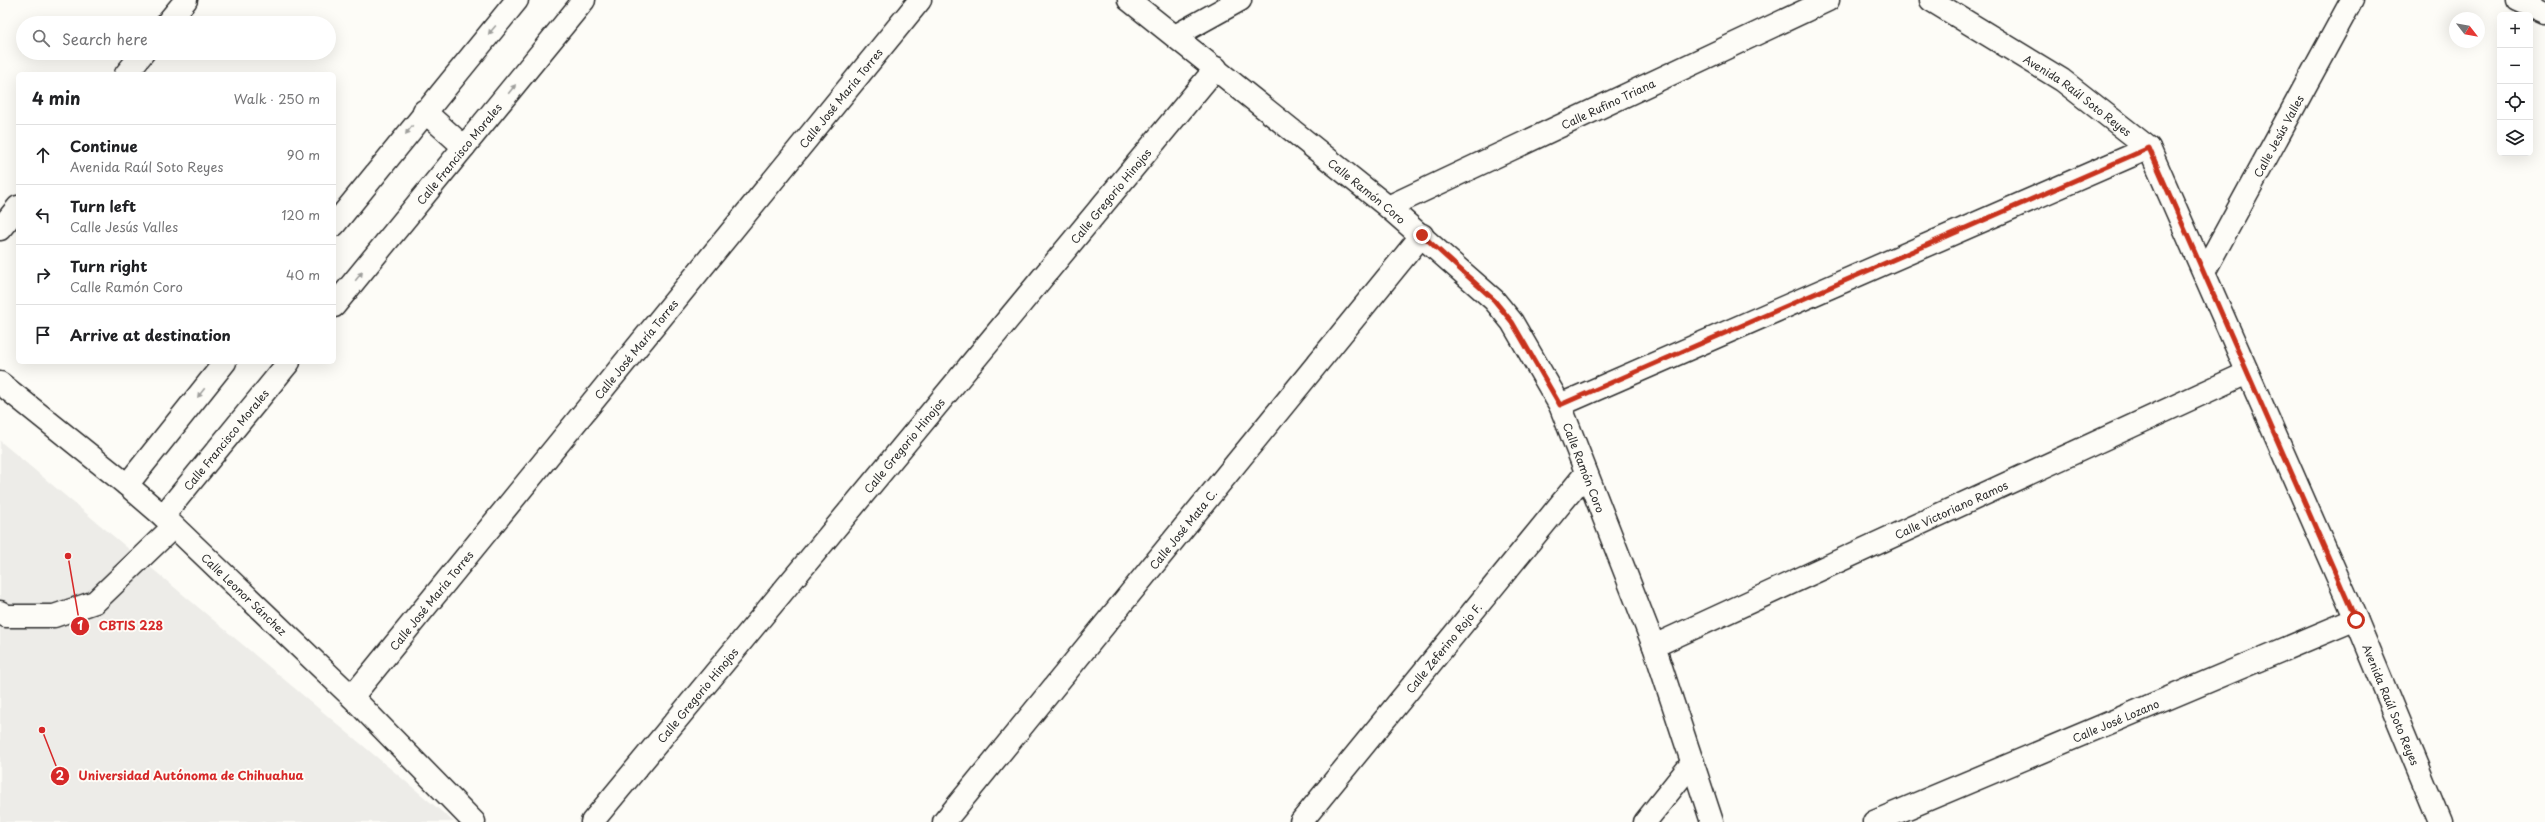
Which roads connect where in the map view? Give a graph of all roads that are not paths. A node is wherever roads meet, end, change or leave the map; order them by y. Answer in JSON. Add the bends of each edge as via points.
{"nodes":[{"id":1,"x":186,"y":0,"type":"edge"},
{"id":2,"x":517,"y":0,"type":"edge"},
{"id":3,"x":584,"y":0,"type":"edge"},
{"id":4,"x":920,"y":0,"type":"edge"},
{"id":5,"x":1129,"y":0,"type":"edge"},
{"id":6,"x":1240,"y":0,"type":"edge"},
{"id":7,"x":1828,"y":0,"type":"edge"},
{"id":8,"x":1931,"y":0,"type":"edge"},
{"id":9,"x":2352,"y":0,"type":"edge"},
{"id":10,"x":2518,"y":0,"type":"edge"},
{"id":11,"x":2545,"y":12,"type":"edge"},
{"id":12,"x":173,"y":16,"type":"edge"},
{"id":13,"x":1174,"y":36,"type":"junction"},
{"id":14,"x":137,"y":60,"type":"edge"},
{"id":15,"x":1216,"y":68,"type":"junction"},
{"id":16,"x":128,"y":72,"type":"edge"},
{"id":17,"x":424,"y":111,"type":"junction"},
{"id":18,"x":464,"y":147,"type":"junction"},
{"id":19,"x":2149,"y":148,"type":"junction"},
{"id":20,"x":1388,"y":206,"type":"junction"},
{"id":21,"x":16,"y":209,"type":"edge"},
{"id":22,"x":336,"y":222,"type":"edge"},
{"id":23,"x":0,"y":229,"type":"edge"},
{"id":24,"x":1422,"y":235,"type":"junction"},
{"id":25,"x":2204,"y":272,"type":"junction"},
{"id":26,"x":336,"y":304,"type":"edge"},
{"id":27,"x":223,"y":364,"type":"edge"},
{"id":28,"x":287,"y":364,"type":"edge"},
{"id":29,"x":2247,"y":373,"type":"junction"},
{"id":30,"x":0,"y":383,"type":"edge"},
{"id":31,"x":1560,"y":405,"type":"junction"},
{"id":32,"x":1586,"y":473,"type":"junction"},
{"id":33,"x":127,"y":485,"type":"junction"},
{"id":34,"x":167,"y":522,"type":"junction"},
{"id":35,"x":0,"y":612,"type":"edge"},
{"id":36,"x":2356,"y":620,"type":"junction"},
{"id":37,"x":1654,"y":646,"type":"junction"},
{"id":38,"x":352,"y":697,"type":"junction"},
{"id":39,"x":1693,"y":762,"type":"junction"},
{"id":40,"x":474,"y":822,"type":"edge"},
{"id":41,"x":592,"y":822,"type":"edge"},
{"id":42,"x":944,"y":822,"type":"edge"},
{"id":43,"x":1301,"y":822,"type":"edge"},
{"id":44,"x":1645,"y":822,"type":"edge"},
{"id":45,"x":1712,"y":822,"type":"edge"},
{"id":46,"x":1874,"y":822,"type":"edge"},
{"id":47,"x":2440,"y":822,"type":"edge"}],
"edges":[{"from":1,"to":12,"type":"street"},
{"from":2,"to":17,"type":"street","one_way":true},
{"from":18,"to":3,"type":"street","name":"Calle Francisco Morales","one_way":true},
{"from":4,"to":38,"type":"street","name":"Calle José María Torres"},
{"from":5,"to":13,"type":"street","name":"Calle Ramón Coro"},
{"from":6,"to":13,"type":"street"},
{"from":7,"to":20,"type":"street","name":"Calle Rufino Triana"},
{"from":8,"to":19,"type":"street","name":"Avenida Raúl Soto Reyes","via":[[2062,80]]},
{"from":9,"to":25,"type":"street","name":"Calle Jesús Valles"},
{"from":10,"to":11,"type":"street"},
{"from":13,"to":15,"type":"street","name":"Calle Ramón Coro"},
{"from":14,"to":16,"type":"street"},
{"from":15,"to":20,"type":"street","name":"Calle Ramón Coro"},
{"from":15,"to":41,"type":"street","name":"Calle Gregorio Hinojos"},
{"from":17,"to":18,"type":"street"},
{"from":17,"to":22,"type":"street","one_way":true},
{"from":26,"to":18,"type":"street","name":"Calle Francisco Morales","one_way":true},
{"from":19,"to":25,"type":"street","name":"Avenida Raúl Soto Reyes"},
{"from":19,"to":31,"type":"street"},
{"from":20,"to":24,"type":"street","name":"Calle Ramón Coro"},
{"from":21,"to":23,"type":"street"},
{"from":24,"to":31,"type":"street","name":"Calle Ramón Coro","via":[[1499,305],[1512,322]]},
{"from":24,"to":42,"type":"street","name":"Calle José Mata C."},
{"from":25,"to":29,"type":"street","name":"Avenida Raúl Soto Reyes"},
{"from":27,"to":33,"type":"street","one_way":true},
{"from":28,"to":34,"type":"street","name":"Calle Francisco Morales"},
{"from":29,"to":36,"type":"street","name":"Avenida Raúl Soto Reyes"},
{"from":29,"to":37,"type":"street","name":"Calle Victoriano Ramos"},
{"from":30,"to":33,"type":"street","name":"Calle Leonor Sánchez"},
{"from":31,"to":32,"type":"street","name":"Calle Ramón Coro"},
{"from":32,"to":37,"type":"street","name":"Calle Ramón Coro"},
{"from":32,"to":43,"type":"street","name":"Calle Zeferino Rojo F."},
{"from":33,"to":34,"type":"street","name":"Calle Leonor Sánchez"},
{"from":34,"to":35,"type":"street","name":"Calle Francisco Morales","via":[[96,602],[54,616],[6,616]]},
{"from":34,"to":38,"type":"street","name":"Calle Leonor Sánchez"},
{"from":36,"to":46,"type":"street","name":"Calle José Lozano"},
{"from":36,"to":47,"type":"street","name":"Avenida Raúl Soto Reyes"},
{"from":37,"to":39,"type":"street","name":"Calle Ramón Coro"},
{"from":38,"to":40,"type":"street","name":"Calle Leonor Sánchez"},
{"from":39,"to":44,"type":"street"},
{"from":39,"to":45,"type":"street","name":"Calle Ramón Coro"}]}
